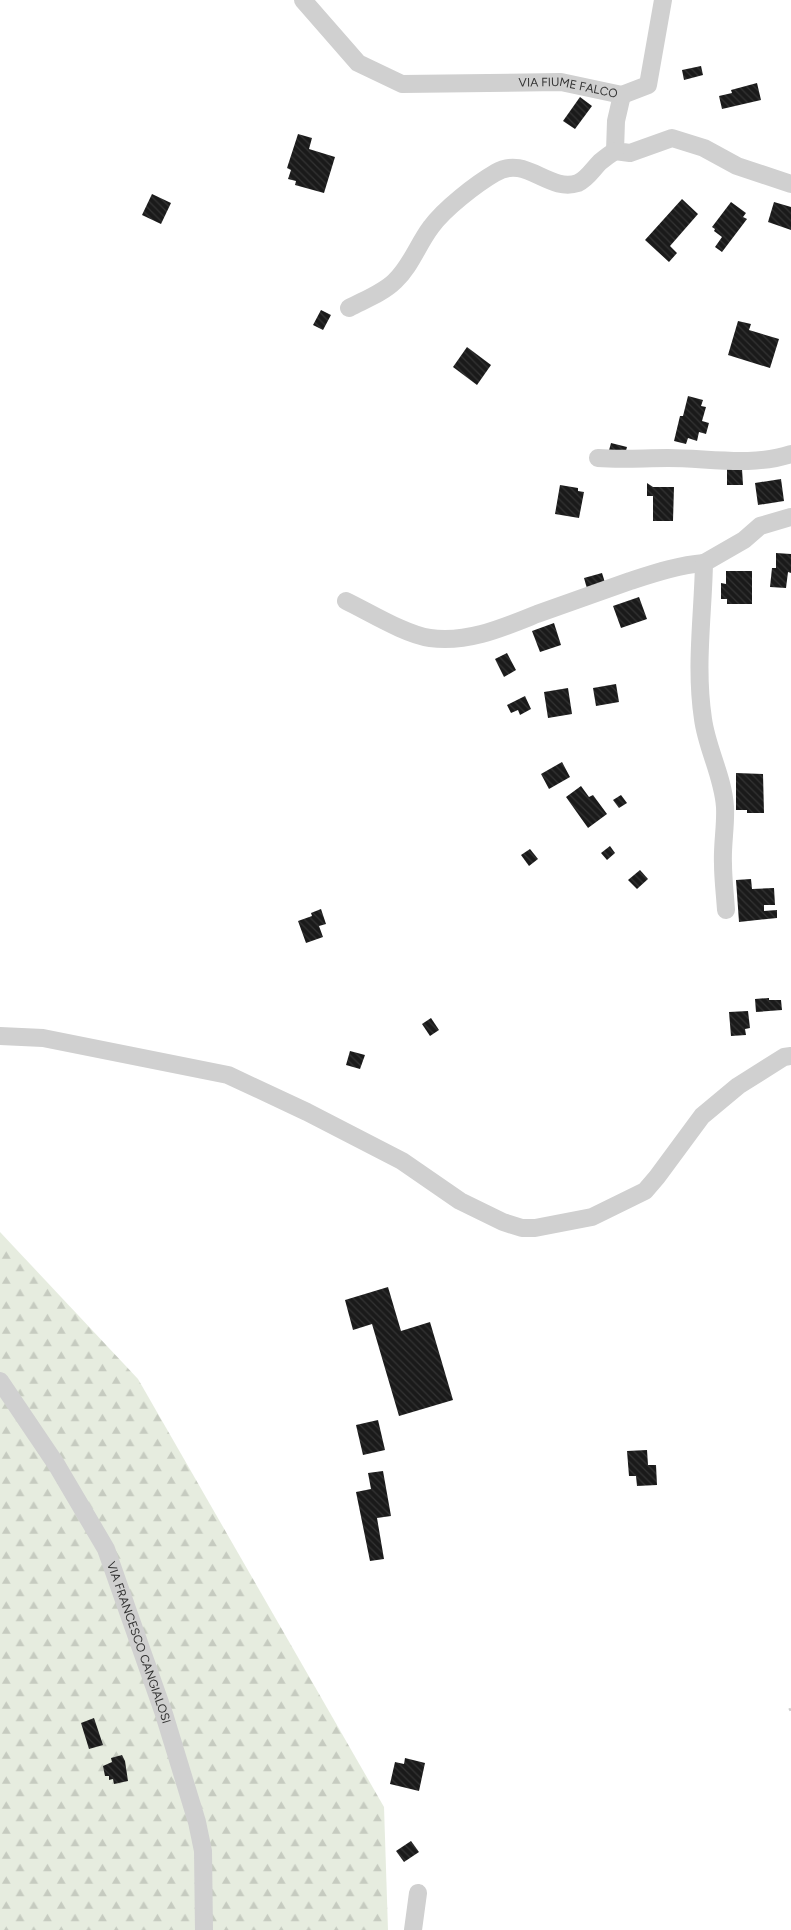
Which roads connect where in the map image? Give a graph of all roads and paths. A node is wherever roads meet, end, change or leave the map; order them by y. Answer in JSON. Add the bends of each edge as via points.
{"nodes":[{"id":1,"x":303,"y":0,"type":"edge"},
{"id":2,"x":663,"y":0,"type":"edge"},
{"id":3,"x":622,"y":96,"type":"junction"},
{"id":4,"x":615,"y":151,"type":"junction"},
{"id":5,"x":791,"y":184,"type":"edge"},
{"id":6,"x":349,"y":308,"type":"dead end"},
{"id":7,"x":791,"y":454,"type":"edge"},
{"id":8,"x":598,"y":458,"type":"dead end"},
{"id":9,"x":791,"y":517,"type":"edge"},
{"id":10,"x":704,"y":563,"type":"junction"},
{"id":11,"x":346,"y":601,"type":"dead end"},
{"id":12,"x":726,"y":910,"type":"dead end"},
{"id":13,"x":0,"y":1036,"type":"edge"},
{"id":14,"x":791,"y":1056,"type":"edge"},
{"id":15,"x":0,"y":1381,"type":"edge"},
{"id":16,"x":418,"y":1893,"type":"dead end"},
{"id":17,"x":204,"y":1930,"type":"edge"},
{"id":18,"x":413,"y":1930,"type":"edge"}],
"edges":[{"from":1,"to":3,"type":"street","name":"VIA FIUME FALCO","via":[[358,63],[402,84],[561,82]]},
{"from":2,"to":3,"type":"street","via":[[648,85]]},
{"from":3,"to":4,"type":"street","name":"VIA FIUME FALCO","via":[[616,121]]},
{"from":4,"to":5,"type":"street","via":[[630,152],[672,138],[704,148],[737,166]]},
{"from":4,"to":6,"type":"street","via":[[579,182],[569,184],[548,180],[518,167],[495,172],[431,227],[395,282]]},
{"from":7,"to":8,"type":"street","via":[[760,460]]},
{"from":9,"to":10,"type":"street","via":[[760,526],[744,540]]},
{"from":10,"to":11,"type":"street","via":[[686,564],[644,577],[465,638],[428,638]]},
{"from":10,"to":12,"type":"street","via":[[700,691],[703,721],[721,779],[725,807],[723,863]]},
{"from":13,"to":14,"type":"street","via":[[43,1038],[228,1075],[402,1161],[460,1201],[522,1228],[592,1216],[645,1191],[702,1116],[738,1086],[784,1057]]},
{"from":15,"to":17,"type":"street","name":"VIA FRANCESCO CANGIALOSI","via":[[56,1464],[106,1549],[164,1714],[197,1822],[203,1852]]},
{"from":16,"to":18,"type":"street"}]}
